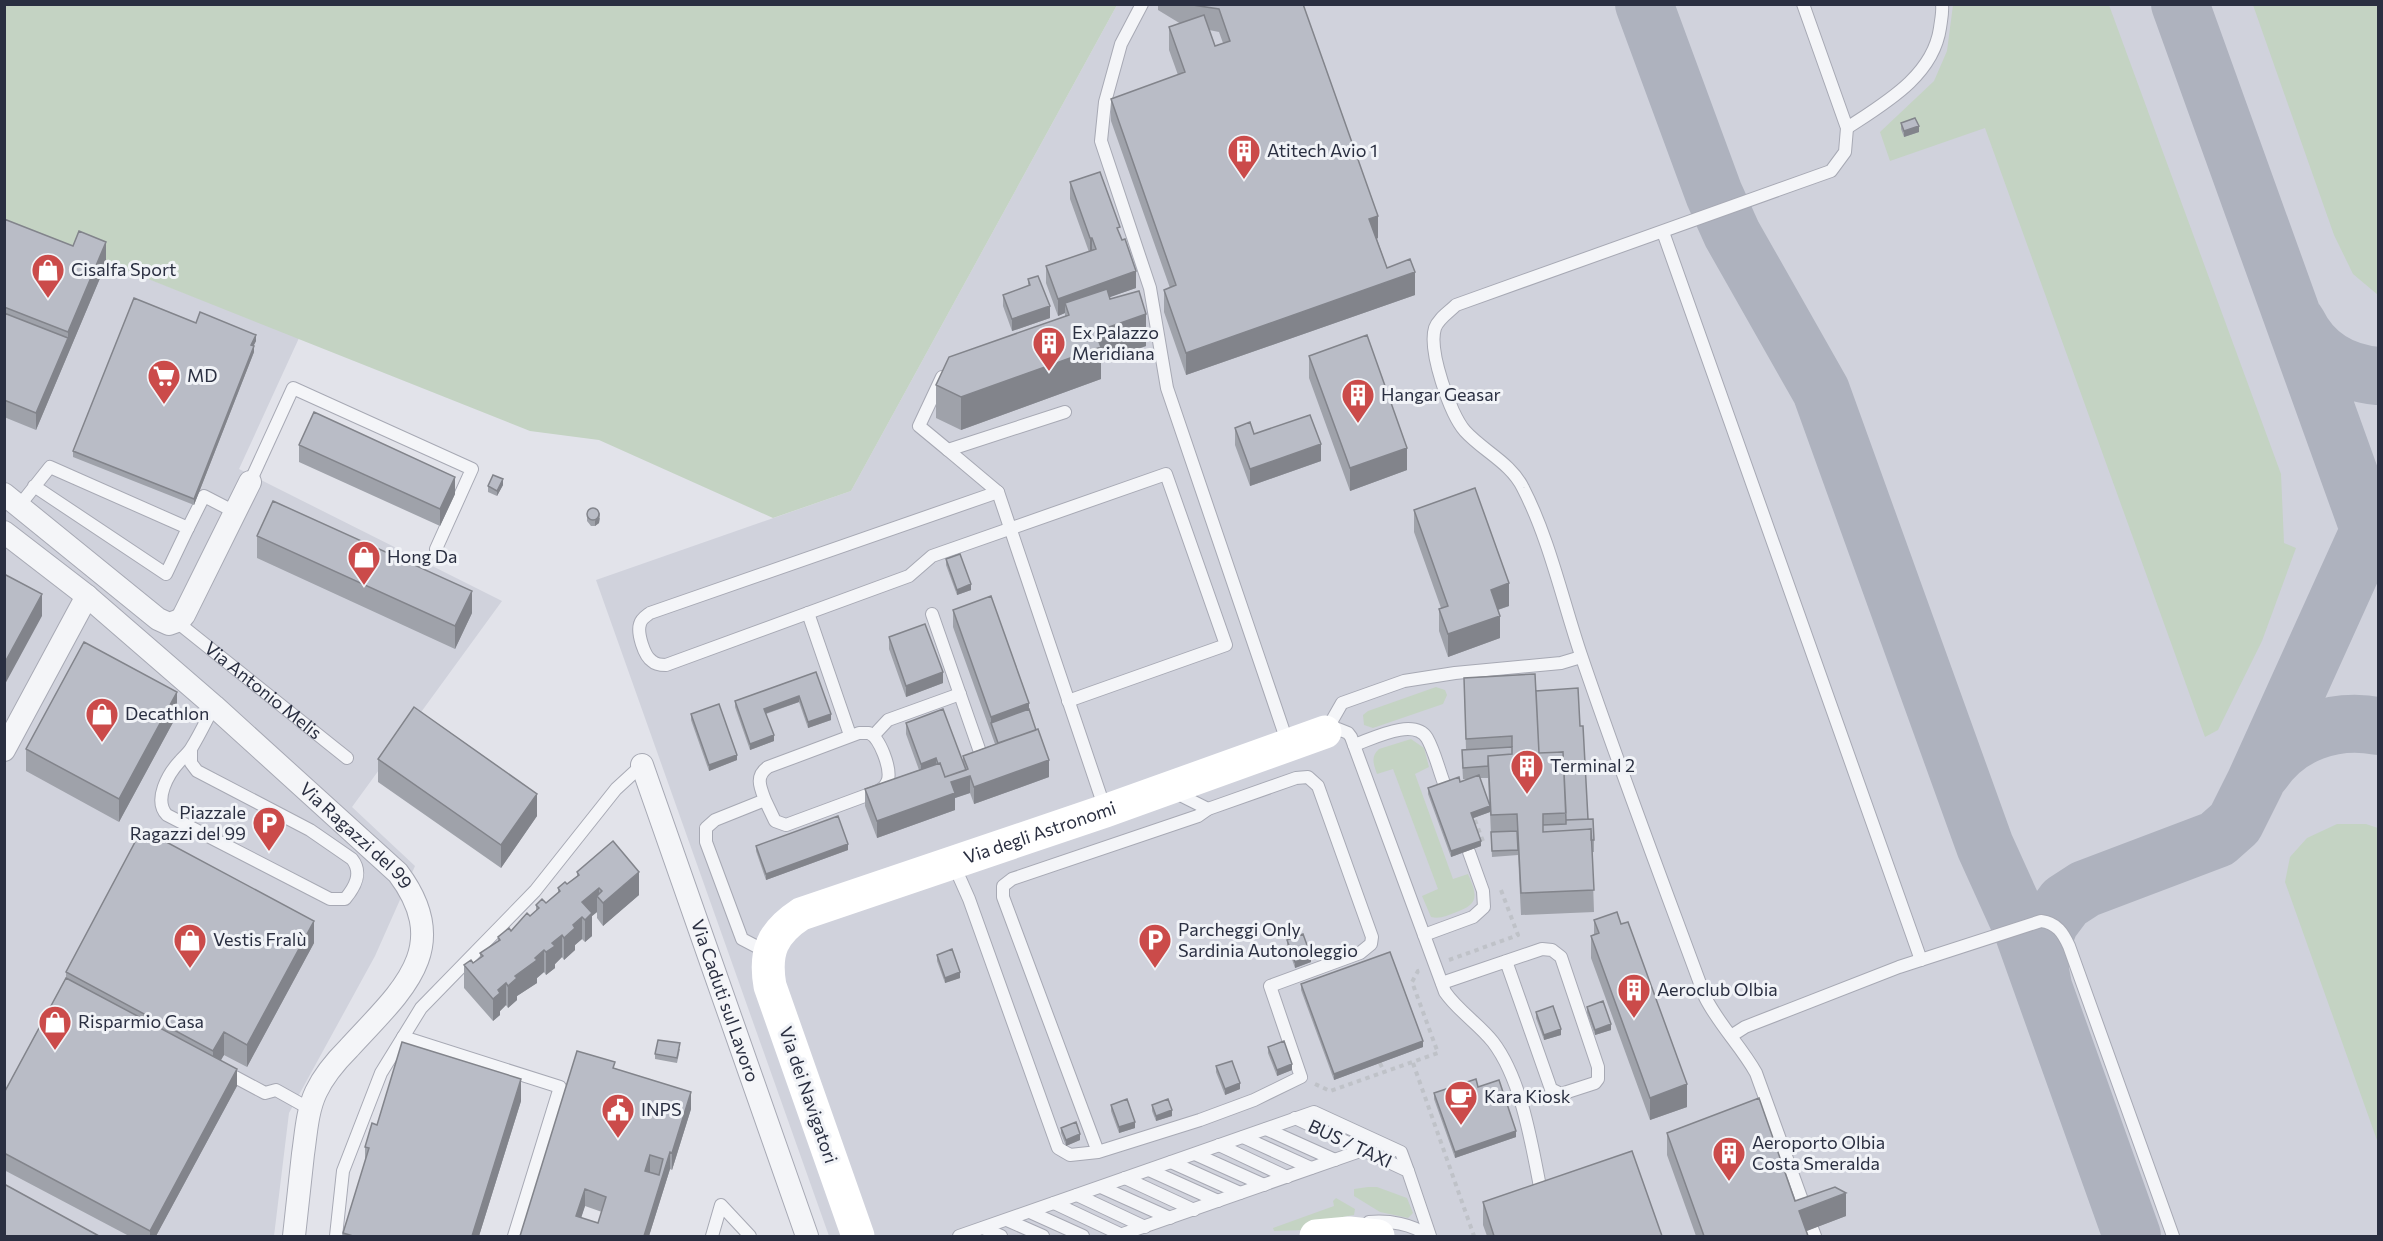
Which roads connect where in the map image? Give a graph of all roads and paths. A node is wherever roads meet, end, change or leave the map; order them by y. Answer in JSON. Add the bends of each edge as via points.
{"nodes":[{"id":1,"x":1142,"y":4,"type":"edge"},
{"id":2,"x":1803,"y":4,"type":"edge"},
{"id":3,"x":1941,"y":4,"type":"edge"},
{"id":4,"x":1847,"y":128,"type":"junction"},
{"id":5,"x":1663,"y":232,"type":"junction"},
{"id":6,"x":946,"y":369,"type":"edge"},
{"id":7,"x":1065,"y":412,"type":"dead end"},
{"id":8,"x":948,"y":450,"type":"junction"},
{"id":9,"x":250,"y":482,"type":"joint"},
{"id":10,"x":34,"y":486,"type":"junction"},
{"id":11,"x":998,"y":492,"type":"junction"},
{"id":12,"x":12,"y":500,"type":"edge"},
{"id":13,"x":236,"y":512,"type":"junction"},
{"id":14,"x":188,"y":528,"type":"junction"},
{"id":15,"x":1011,"y":529,"type":"junction"},
{"id":16,"x":4,"y":532,"type":"edge"},
{"id":17,"x":436,"y":549,"type":"dead end"},
{"id":18,"x":87,"y":596,"type":"junction"},
{"id":19,"x":808,"y":613,"type":"junction"},
{"id":20,"x":932,"y":614,"type":"dead end"},
{"id":21,"x":173,"y":623,"type":"junction"},
{"id":22,"x":1581,"y":657,"type":"junction"},
{"id":23,"x":960,"y":694,"type":"junction"},
{"id":24,"x":1068,"y":701,"type":"junction"},
{"id":25,"x":214,"y":706,"type":"junction"},
{"id":26,"x":850,"y":735,"type":"junction"},
{"id":27,"x":874,"y":735,"type":"junction"},
{"id":28,"x":1339,"y":739,"type":"junction"},
{"id":29,"x":1288,"y":745,"type":"junction"},
{"id":30,"x":4,"y":750,"type":"edge"},
{"id":31,"x":191,"y":750,"type":"junction"},
{"id":32,"x":981,"y":752,"type":"edge"},
{"id":33,"x":347,"y":758,"type":"dead end"},
{"id":34,"x":642,"y":765,"type":"joint"},
{"id":35,"x":1173,"y":785,"type":"junction"},
{"id":36,"x":1445,"y":786,"type":"edge"},
{"id":37,"x":765,"y":800,"type":"junction"},
{"id":38,"x":1208,"y":809,"type":"junction"},
{"id":39,"x":1105,"y":811,"type":"junction"},
{"id":40,"x":1469,"y":852,"type":"edge"},
{"id":41,"x":953,"y":862,"type":"junction"},
{"id":42,"x":1424,"y":935,"type":"junction"},
{"id":43,"x":768,"y":953,"type":"junction"},
{"id":44,"x":1921,"y":960,"type":"junction"},
{"id":45,"x":1506,"y":961,"type":"junction"},
{"id":46,"x":1442,"y":982,"type":"junction"},
{"id":47,"x":403,"y":1036,"type":"junction"},
{"id":48,"x":1731,"y":1036,"type":"junction"},
{"id":49,"x":1380,"y":1063,"type":"edge"},
{"id":50,"x":1413,"y":1063,"type":"dead end"},
{"id":51,"x":1384,"y":1072,"type":"dead end"},
{"id":52,"x":235,"y":1077,"type":"edge"},
{"id":53,"x":310,"y":1109,"type":"junction"},
{"id":54,"x":1295,"y":1119,"type":"junction"},
{"id":55,"x":1266,"y":1129,"type":"junction"},
{"id":56,"x":1243,"y":1137,"type":"junction"},
{"id":57,"x":1219,"y":1146,"type":"junction"},
{"id":58,"x":1363,"y":1150,"type":"junction"},
{"id":59,"x":1098,"y":1152,"type":"junction"},
{"id":60,"x":1195,"y":1154,"type":"junction"},
{"id":61,"x":1335,"y":1160,"type":"junction"},
{"id":62,"x":1171,"y":1162,"type":"junction"},
{"id":63,"x":1311,"y":1168,"type":"junction"},
{"id":64,"x":1149,"y":1170,"type":"junction"},
{"id":65,"x":1408,"y":1171,"type":"junction"},
{"id":66,"x":1287,"y":1177,"type":"junction"},
{"id":67,"x":1125,"y":1178,"type":"junction"},
{"id":68,"x":1264,"y":1185,"type":"junction"},
{"id":69,"x":1101,"y":1187,"type":"junction"},
{"id":70,"x":1541,"y":1192,"type":"edge"},
{"id":71,"x":1240,"y":1193,"type":"junction"},
{"id":72,"x":1077,"y":1195,"type":"junction"},
{"id":73,"x":1218,"y":1201,"type":"junction"},
{"id":74,"x":1054,"y":1203,"type":"junction"},
{"id":75,"x":1194,"y":1210,"type":"junction"},
{"id":76,"x":1030,"y":1212,"type":"junction"},
{"id":77,"x":1170,"y":1218,"type":"junction"},
{"id":78,"x":1007,"y":1220,"type":"junction"},
{"id":79,"x":1145,"y":1227,"type":"junction"},
{"id":80,"x":983,"y":1228,"type":"junction"},
{"id":81,"x":1812,"y":1228,"type":"edge"},
{"id":82,"x":1119,"y":1235,"type":"edge"},
{"id":83,"x":294,"y":1236,"type":"edge"},
{"id":84,"x":336,"y":1236,"type":"edge"},
{"id":85,"x":514,"y":1236,"type":"edge"},
{"id":86,"x":712,"y":1236,"type":"edge"},
{"id":87,"x":750,"y":1236,"type":"edge"},
{"id":88,"x":807,"y":1236,"type":"edge"},
{"id":89,"x":858,"y":1236,"type":"edge"},
{"id":90,"x":959,"y":1236,"type":"edge"},
{"id":91,"x":1001,"y":1236,"type":"edge"},
{"id":92,"x":1043,"y":1236,"type":"edge"},
{"id":93,"x":1083,"y":1236,"type":"edge"},
{"id":94,"x":1317,"y":1236,"type":"edge"},
{"id":95,"x":1378,"y":1236,"type":"edge"},
{"id":96,"x":1429,"y":1236,"type":"edge"},
{"id":97,"x":1474,"y":1236,"type":"edge"},
{"id":98,"x":2173,"y":1236,"type":"edge"}],
"edges":[{"from":1,"to":29,"type":"lane","via":[[1121,44],[1105,102],[1101,141],[1150,288],[1167,388]]},
{"from":2,"to":4,"type":"lane"},
{"from":3,"to":4,"type":"lane","via":[[1938,42],[1923,67],[1895,96]]},
{"from":4,"to":5,"type":"lane","via":[[1845,152],[1831,171]]},
{"from":5,"to":22,"type":"lane","via":[[1456,306],[1435,329],[1434,349],[1446,393],[1463,429],[1522,485]]},
{"from":5,"to":44,"type":"lane"},
{"from":6,"to":8,"type":"lane","via":[[919,426]]},
{"from":7,"to":8,"type":"lane"},
{"from":8,"to":11,"type":"lane"},
{"from":9,"to":13,"type":"street"},
{"from":9,"to":17,"type":"lane","via":[[292,388],[472,469]]},
{"from":10,"to":12,"type":"lane"},
{"from":10,"to":14,"type":"lane","via":[[50,467]]},
{"from":10,"to":14,"type":"lane","via":[[166,573]]},
{"from":11,"to":15,"type":"lane"},
{"from":11,"to":19,"type":"lane","via":[[650,613],[644,617],[639,632],[647,656],[652,662],[666,665]]},
{"from":12,"to":21,"type":"street","name":"Via Antonio Melis","via":[[158,619]]},
{"from":13,"to":14,"type":"lane","via":[[204,496]]},
{"from":13,"to":21,"type":"street","via":[[184,615]]},
{"from":15,"to":19,"type":"lane","via":[[932,556],[909,576]]},
{"from":15,"to":24,"type":"lane"},
{"from":15,"to":24,"type":"lane","via":[[1166,474],[1226,645]]},
{"from":16,"to":18,"type":"street","name":"Via Ragazzi del 99"},
{"from":18,"to":25,"type":"street","name":"Via Ragazzi del 99"},
{"from":18,"to":30,"type":"street"},
{"from":19,"to":26,"type":"lane"},
{"from":20,"to":23,"type":"lane"},
{"from":21,"to":33,"type":"lane","name":"Via Antonio Melis"},
{"from":22,"to":28,"type":"lane","via":[[1561,663],[1404,681],[1342,703]]},
{"from":22,"to":48,"type":"lane","via":[[1705,997]]},
{"from":23,"to":27,"type":"lane","via":[[888,720]]},
{"from":23,"to":32,"type":"lane"},
{"from":24,"to":39,"type":"lane"},
{"from":25,"to":31,"type":"lane"},
{"from":25,"to":53,"type":"street","name":"Via Ragazzi del 99","via":[[398,873],[421,913],[422,946],[410,976],[326,1073]]},
{"from":26,"to":27,"type":"lane"},
{"from":26,"to":37,"type":"lane","via":[[763,770],[759,780]]},
{"from":27,"to":37,"type":"lane","via":[[888,769],[884,788],[786,825],[775,821]]},
{"from":28,"to":29,"type":"street","name":"Via degli Astronomi"},
{"from":28,"to":36,"type":"lane","via":[[1417,730],[1427,739]]},
{"from":28,"to":42,"type":"lane"},
{"from":29,"to":35,"type":"street","name":"Via degli Astronomi"},
{"from":31,"to":31,"type":"lane","via":[[178,763],[162,792],[161,805],[167,815],[330,899],[345,899],[357,879],[357,865],[352,860],[310,830],[197,771],[191,763]]},
{"from":34,"to":47,"type":"lane","via":[[616,789],[535,891],[421,1008]]},
{"from":34,"to":88,"type":"street","name":"Via Caduti sul Lavoro"},
{"from":35,"to":38,"type":"lane","via":[[1180,795]]},
{"from":35,"to":39,"type":"street","name":"Via degli Astronomi"},
{"from":37,"to":43,"type":"lane","via":[[710,823],[705,835],[742,939]]},
{"from":38,"to":59,"type":"lane","via":[[1198,816],[1003,886],[1003,897]]},
{"from":38,"to":59,"type":"lane","via":[[1296,778],[1314,781],[1369,929],[1371,944],[1360,953],[1269,986],[1301,1077],[1200,1120]]},
{"from":39,"to":41,"type":"street","name":"Via degli Astronomi"},
{"from":40,"to":42,"type":"lane","via":[[1483,891],[1484,907],[1473,916]]},
{"from":41,"to":43,"type":"street","name":"Via degli Astronomi","via":[[801,914],[780,930]]},
{"from":41,"to":59,"type":"lane","via":[[1058,1148],[1070,1155]]},
{"from":42,"to":46,"type":"lane"},
{"from":43,"to":89,"type":"street","name":"Via dei Navigatori","via":[[770,986]]},
{"from":44,"to":48,"type":"lane","via":[[1745,1027]]},
{"from":44,"to":98,"type":"lane","via":[[2042,921],[2059,929],[2069,946]]},
{"from":45,"to":45,"type":"lane","via":[[1542,949],[1561,957],[1598,1067],[1595,1083],[1561,1094],[1551,1089]]},
{"from":45,"to":46,"type":"lane"},
{"from":46,"to":70,"type":"lane","via":[[1452,1002],[1493,1041],[1506,1066],[1532,1140]]},
{"from":47,"to":84,"type":"lane","via":[[381,1073],[343,1171]]},
{"from":47,"to":85,"type":"lane","via":[[560,1087]]},
{"from":48,"to":81,"type":"lane","via":[[1756,1073]]},
{"from":49,"to":51,"type":"path"},
{"from":50,"to":97,"type":"path"},
{"from":52,"to":53,"type":"lane","via":[[265,1093],[276,1090]]},
{"from":53,"to":83,"type":"street","name":"Via Ragazzi del 99"},
{"from":54,"to":55,"type":"lane"},
{"from":54,"to":58,"type":"lane","name":"BUS / TAXI"},
{"from":54,"to":65,"type":"lane","via":[[1314,1112],[1401,1152]]},
{"from":55,"to":56,"type":"lane"},
{"from":55,"to":61,"type":"lane"},
{"from":56,"to":57,"type":"lane"},
{"from":56,"to":63,"type":"lane"},
{"from":57,"to":60,"type":"lane"},
{"from":57,"to":66,"type":"lane"},
{"from":58,"to":61,"type":"lane"},
{"from":58,"to":65,"type":"lane","name":"BUS / TAXI"},
{"from":60,"to":62,"type":"lane"},
{"from":60,"to":68,"type":"lane"},
{"from":61,"to":63,"type":"lane"},
{"from":62,"to":64,"type":"lane"},
{"from":62,"to":71,"type":"lane"},
{"from":63,"to":66,"type":"lane"},
{"from":64,"to":67,"type":"lane"},
{"from":64,"to":73,"type":"lane"},
{"from":65,"to":96,"type":"lane","name":"BUS / TAXI"},
{"from":66,"to":68,"type":"lane"},
{"from":67,"to":69,"type":"lane"},
{"from":67,"to":75,"type":"lane"},
{"from":68,"to":71,"type":"lane"},
{"from":69,"to":72,"type":"lane"},
{"from":69,"to":77,"type":"lane"},
{"from":71,"to":73,"type":"lane"},
{"from":72,"to":74,"type":"lane"},
{"from":72,"to":79,"type":"lane"},
{"from":73,"to":75,"type":"lane"},
{"from":74,"to":76,"type":"lane"},
{"from":74,"to":82,"type":"lane"},
{"from":75,"to":77,"type":"lane"},
{"from":76,"to":78,"type":"lane"},
{"from":76,"to":93,"type":"lane"},
{"from":77,"to":79,"type":"lane"},
{"from":78,"to":80,"type":"lane"},
{"from":78,"to":92,"type":"lane"},
{"from":79,"to":82,"type":"lane"},
{"from":80,"to":90,"type":"lane"},
{"from":80,"to":91,"type":"lane"},
{"from":86,"to":87,"type":"lane","via":[[721,1204]]},
{"from":94,"to":95,"type":"street"},
{"from":94,"to":96,"type":"lane","via":[[1347,1225],[1375,1221],[1417,1229]]}]}
